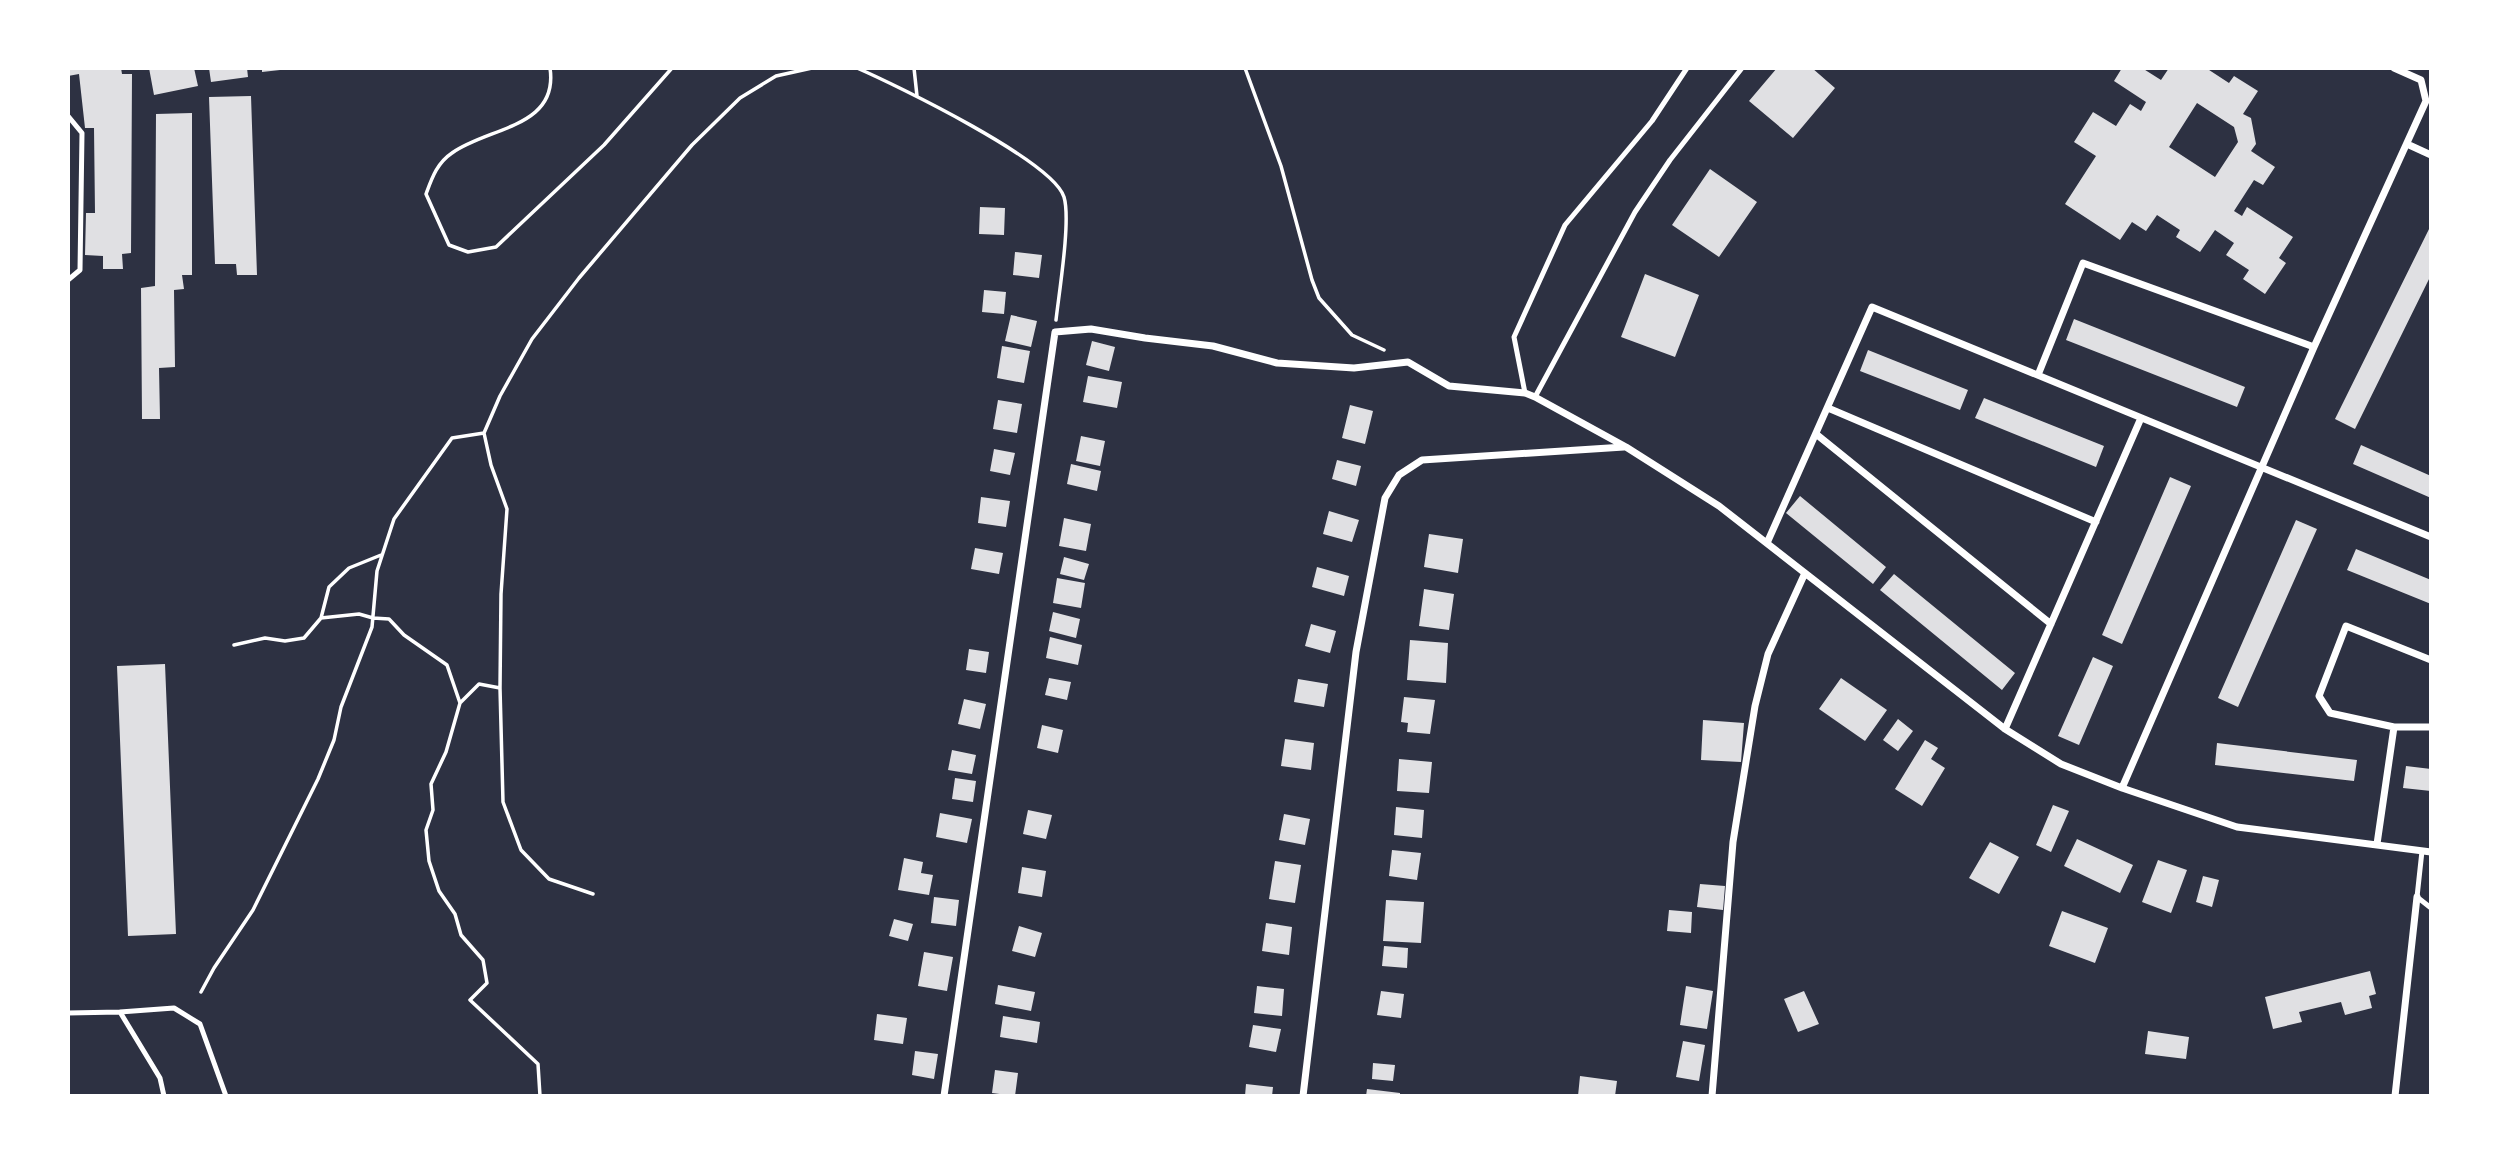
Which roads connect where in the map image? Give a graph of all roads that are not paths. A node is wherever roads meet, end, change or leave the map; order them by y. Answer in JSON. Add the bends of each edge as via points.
{"nodes":[{"id":1,"x":1687,"y":68,"type":"edge"},
{"id":2,"x":1742,"y":68,"type":"edge"},
{"id":3,"x":2393,"y":68,"type":"edge"},
{"id":4,"x":2428,"y":102,"type":"edge"},
{"id":5,"x":68,"y":116,"type":"edge"},
{"id":6,"x":2407,"y":144,"type":"junction"},
{"id":7,"x":2431,"y":155,"type":"edge"},
{"id":8,"x":68,"y":280,"type":"edge"},
{"id":9,"x":2314,"y":347,"type":"junction"},
{"id":10,"x":2038,"y":375,"type":"junction"},
{"id":11,"x":1525,"y":393,"type":"junction"},
{"id":12,"x":1535,"y":397,"type":"junction"},
{"id":13,"x":1828,"y":408,"type":"junction"},
{"id":14,"x":2141,"y":418,"type":"junction"},
{"id":15,"x":1816,"y":435,"type":"junction"},
{"id":16,"x":1626,"y":447,"type":"junction"},
{"id":17,"x":2262,"y":467,"type":"junction"},
{"id":18,"x":2096,"y":522,"type":"junction"},
{"id":19,"x":2431,"y":537,"type":"edge"},
{"id":20,"x":1767,"y":543,"type":"junction"},
{"id":21,"x":1805,"y":573,"type":"junction"},
{"id":22,"x":2051,"y":624,"type":"junction"},
{"id":23,"x":2431,"y":660,"type":"edge"},
{"id":24,"x":2394,"y":727,"type":"junction"},
{"id":25,"x":2431,"y":727,"type":"edge"},
{"id":26,"x":2006,"y":729,"type":"junction"},
{"id":27,"x":2122,"y":788,"type":"junction"},
{"id":28,"x":2377,"y":844,"type":"junction"},
{"id":29,"x":2426,"y":852,"type":"edge"},
{"id":30,"x":2417,"y":897,"type":"junction"},
{"id":31,"x":2431,"y":908,"type":"edge"},
{"id":32,"x":120,"y":1012,"type":"junction"},
{"id":33,"x":68,"y":1013,"type":"edge"},
{"id":34,"x":164,"y":1096,"type":"edge"},
{"id":35,"x":226,"y":1096,"type":"edge"},
{"id":36,"x":944,"y":1096,"type":"edge"},
{"id":37,"x":1303,"y":1096,"type":"edge"},
{"id":38,"x":1712,"y":1096,"type":"edge"},
{"id":39,"x":2395,"y":1096,"type":"edge"}],
"edges":[{"from":1,"to":11,"type":"lane","via":[[1652,121],[1565,225],[1514,337]]},
{"from":2,"to":12,"type":"lane","via":[[1635,212]]},
{"from":3,"to":4,"type":"street","via":[[2421,80]]},
{"from":4,"to":6,"type":"street"},
{"from":5,"to":8,"type":"lane","via":[[82,133],[80,270]]},
{"from":6,"to":7,"type":"street"},
{"from":6,"to":9,"type":"street"},
{"from":9,"to":10,"type":"street","via":[[2083,262]]},
{"from":9,"to":17,"type":"street"},
{"from":10,"to":13,"type":"street","via":[[1872,307]]},
{"from":10,"to":14,"type":"street"},
{"from":11,"to":12,"type":"street"},
{"from":11,"to":36,"type":"street","via":[[1449,386],[1408,362],[1354,368],[1277,363],[1213,346],[1091,329],[1055,332]]},
{"from":12,"to":16,"type":"street"},
{"from":13,"to":15,"type":"street"},
{"from":13,"to":18,"type":"street"},
{"from":14,"to":17,"type":"street"},
{"from":14,"to":18,"type":"street"},
{"from":15,"to":20,"type":"street"},
{"from":15,"to":22,"type":"street"},
{"from":16,"to":20,"type":"street","via":[[1719,506]]},
{"from":16,"to":37,"type":"street","via":[[1422,460],[1399,475],[1385,498],[1356,652]]},
{"from":17,"to":19,"type":"street"},
{"from":17,"to":27,"type":"street"},
{"from":18,"to":22,"type":"street"},
{"from":20,"to":21,"type":"street"},
{"from":21,"to":26,"type":"street"},
{"from":21,"to":38,"type":"street","via":[[1768,654],[1755,706],[1733,842]]},
{"from":22,"to":26,"type":"street"},
{"from":23,"to":24,"type":"street","via":[[2346,626],[2319,696],[2330,713]]},
{"from":24,"to":25,"type":"street"},
{"from":24,"to":28,"type":"street"},
{"from":26,"to":27,"type":"street","via":[[2061,764]]},
{"from":27,"to":28,"type":"street","via":[[2237,827]]},
{"from":28,"to":29,"type":"street"},
{"from":29,"to":30,"type":"lane"},
{"from":30,"to":31,"type":"lane"},
{"from":30,"to":39,"type":"street"},
{"from":32,"to":33,"type":"lane"},
{"from":32,"to":34,"type":"lane","via":[[160,1078]]},
{"from":32,"to":35,"type":"lane","via":[[174,1008],[200,1024]]}]}
